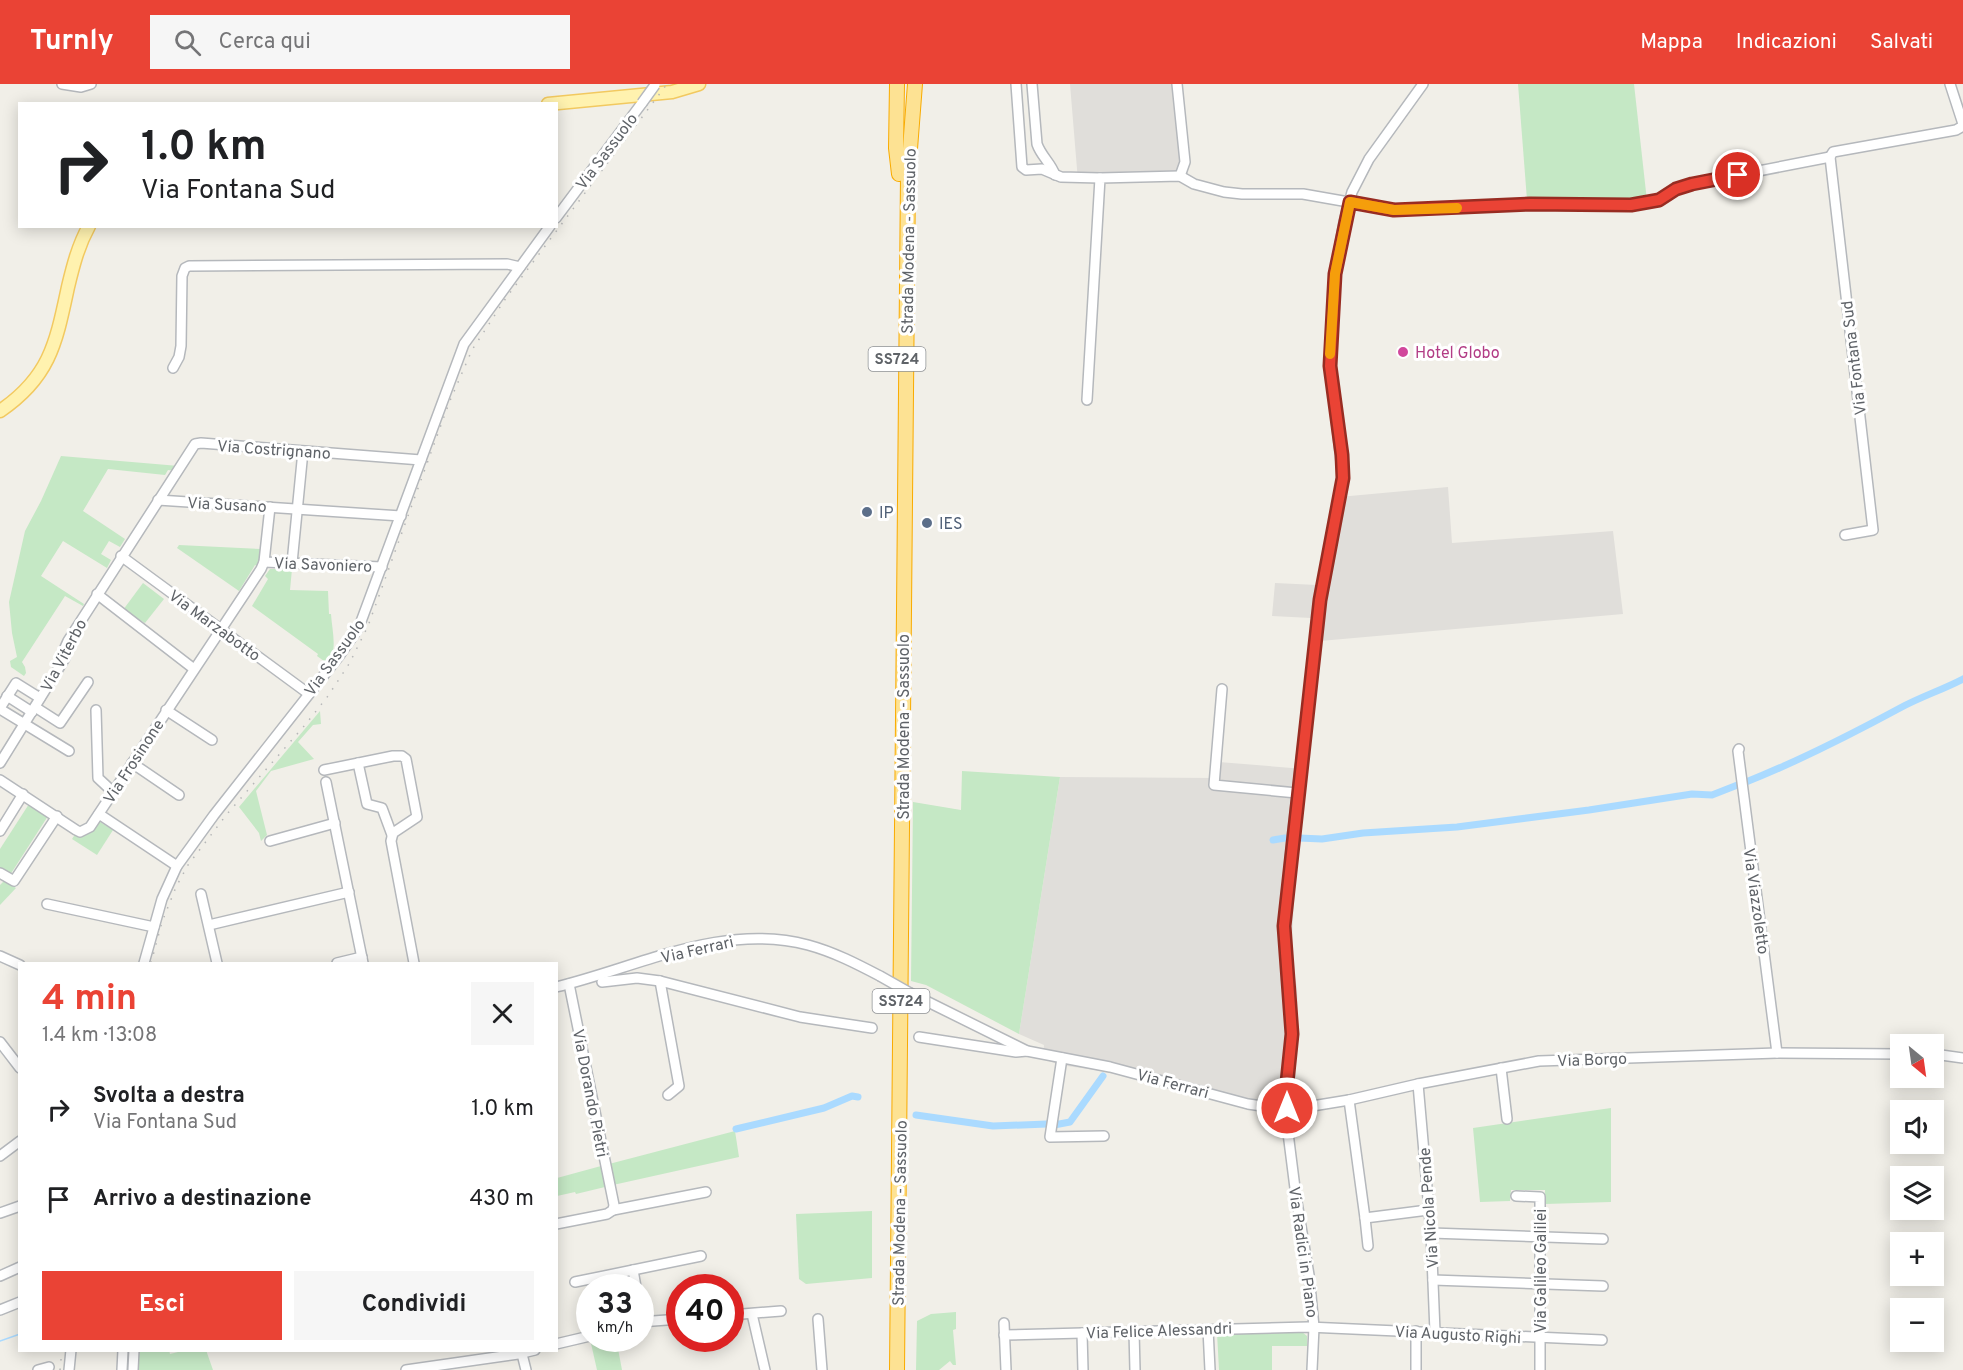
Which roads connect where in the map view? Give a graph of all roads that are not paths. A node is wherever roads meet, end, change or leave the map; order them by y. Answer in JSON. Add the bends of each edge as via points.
{"nodes":[{"id":1,"x":62,"y":84,"type":"edge"},
{"id":2,"x":90,"y":84,"type":"edge"},
{"id":3,"x":699,"y":84,"type":"edge"},
{"id":4,"x":897,"y":84,"type":"edge"},
{"id":5,"x":906,"y":84,"type":"edge"},
{"id":6,"x":915,"y":84,"type":"edge"},
{"id":7,"x":924,"y":84,"type":"edge"},
{"id":8,"x":1016,"y":84,"type":"edge"},
{"id":9,"x":1032,"y":84,"type":"edge"},
{"id":10,"x":1177,"y":84,"type":"edge"},
{"id":11,"x":1423,"y":84,"type":"edge"},
{"id":12,"x":1950,"y":84,"type":"edge"},
{"id":13,"x":656,"y":85,"type":"edge"},
{"id":14,"x":558,"y":103,"type":"edge"},
{"id":15,"x":913,"y":120,"type":"junction"},
{"id":16,"x":1963,"y":125,"type":"edge"},
{"id":17,"x":1830,"y":157,"type":"junction"},
{"id":18,"x":899,"y":174,"type":"junction"},
{"id":19,"x":1055,"y":175,"type":"junction"},
{"id":20,"x":1180,"y":176,"type":"junction"},
{"id":21,"x":1100,"y":178,"type":"junction"},
{"id":22,"x":1350,"y":202,"type":"junction"},
{"id":23,"x":558,"y":215,"type":"edge"},
{"id":24,"x":88,"y":228,"type":"edge"},
{"id":25,"x":549,"y":228,"type":"edge"},
{"id":26,"x":520,"y":267,"type":"junction"},
{"id":27,"x":173,"y":368,"type":"dead end"},
{"id":28,"x":1087,"y":400,"type":"dead end"},
{"id":29,"x":0,"y":411,"type":"edge"},
{"id":30,"x":303,"y":451,"type":"junction"},
{"id":31,"x":421,"y":460,"type":"junction"},
{"id":32,"x":158,"y":500,"type":"junction"},
{"id":33,"x":270,"y":507,"type":"junction"},
{"id":34,"x":297,"y":508,"type":"junction"},
{"id":35,"x":401,"y":516,"type":"junction"},
{"id":36,"x":1845,"y":535,"type":"dead end"},
{"id":37,"x":121,"y":556,"type":"junction"},
{"id":38,"x":264,"y":562,"type":"junction"},
{"id":39,"x":292,"y":563,"type":"junction"},
{"id":40,"x":382,"y":567,"type":"junction"},
{"id":41,"x":97,"y":594,"type":"junction"},
{"id":42,"x":221,"y":629,"type":"junction"},
{"id":43,"x":194,"y":669,"type":"junction"},
{"id":44,"x":88,"y":681,"type":"dead end"},
{"id":45,"x":1222,"y":689,"type":"dead end"},
{"id":46,"x":309,"y":694,"type":"junction"},
{"id":47,"x":8,"y":696,"type":"junction"},
{"id":48,"x":40,"y":698,"type":"junction"},
{"id":49,"x":0,"y":708,"type":"edge"},
{"id":50,"x":33,"y":710,"type":"junction"},
{"id":51,"x":96,"y":710,"type":"dead end"},
{"id":52,"x":166,"y":710,"type":"junction"},
{"id":53,"x":25,"y":724,"type":"junction"},
{"id":54,"x":212,"y":740,"type":"dead end"},
{"id":55,"x":1739,"y":749,"type":"dead end"},
{"id":56,"x":69,"y":751,"type":"dead end"},
{"id":57,"x":0,"y":763,"type":"edge"},
{"id":58,"x":358,"y":763,"type":"junction"},
{"id":59,"x":132,"y":764,"type":"junction"},
{"id":60,"x":324,"y":770,"type":"dead end"},
{"id":61,"x":0,"y":780,"type":"edge"},
{"id":62,"x":326,"y":782,"type":"dead end"},
{"id":63,"x":113,"y":792,"type":"junction"},
{"id":64,"x":1297,"y":793,"type":"junction"},
{"id":65,"x":23,"y":794,"type":"junction"},
{"id":66,"x":179,"y":795,"type":"dead end"},
{"id":67,"x":99,"y":814,"type":"junction"},
{"id":68,"x":57,"y":816,"type":"junction"},
{"id":69,"x":335,"y":824,"type":"junction"},
{"id":70,"x":0,"y":831,"type":"edge"},
{"id":71,"x":392,"y":835,"type":"junction"},
{"id":72,"x":270,"y":841,"type":"dead end"},
{"id":73,"x":177,"y":866,"type":"junction"},
{"id":74,"x":0,"y":873,"type":"edge"},
{"id":75,"x":349,"y":892,"type":"junction"},
{"id":76,"x":201,"y":894,"type":"dead end"},
{"id":77,"x":47,"y":904,"type":"dead end"},
{"id":78,"x":209,"y":925,"type":"junction"},
{"id":79,"x":154,"y":927,"type":"junction"},
{"id":80,"x":0,"y":956,"type":"edge"},
{"id":81,"x":363,"y":960,"type":"edge"},
{"id":82,"x":144,"y":962,"type":"edge"},
{"id":83,"x":217,"y":962,"type":"edge"},
{"id":84,"x":346,"y":962,"type":"edge"},
{"id":85,"x":414,"y":962,"type":"edge"},
{"id":86,"x":18,"y":964,"type":"edge"},
{"id":87,"x":632,"y":965,"type":"junction"},
{"id":88,"x":637,"y":978,"type":"junction"},
{"id":89,"x":660,"y":981,"type":"junction"},
{"id":90,"x":602,"y":982,"type":"dead end"},
{"id":91,"x":569,"y":984,"type":"junction"},
{"id":92,"x":558,"y":987,"type":"edge"},
{"id":93,"x":872,"y":1028,"type":"dead end"},
{"id":94,"x":919,"y":1037,"type":"dead end"},
{"id":95,"x":0,"y":1042,"type":"edge"},
{"id":96,"x":1027,"y":1051,"type":"junction"},
{"id":97,"x":1777,"y":1053,"type":"junction"},
{"id":98,"x":1890,"y":1054,"type":"edge"},
{"id":99,"x":1944,"y":1055,"type":"edge"},
{"id":100,"x":1062,"y":1058,"type":"junction"},
{"id":101,"x":1963,"y":1058,"type":"edge"},
{"id":102,"x":18,"y":1067,"type":"edge"},
{"id":103,"x":1501,"y":1068,"type":"junction"},
{"id":104,"x":1418,"y":1084,"type":"junction"},
{"id":105,"x":1286,"y":1085,"type":"junction"},
{"id":106,"x":668,"y":1095,"type":"dead end"},
{"id":107,"x":1349,"y":1100,"type":"junction"},
{"id":108,"x":1248,"y":1104,"type":"junction"},
{"id":109,"x":1274,"y":1104,"type":"junction"},
{"id":110,"x":1288,"y":1111,"type":"junction"},
{"id":111,"x":1507,"y":1119,"type":"dead end"},
{"id":112,"x":1271,"y":1120,"type":"junction"},
{"id":113,"x":1288,"y":1134,"type":"junction"},
{"id":114,"x":1104,"y":1136,"type":"dead end"},
{"id":115,"x":18,"y":1142,"type":"edge"},
{"id":116,"x":2,"y":1151,"type":"edge"},
{"id":117,"x":706,"y":1192,"type":"dead end"},
{"id":118,"x":1516,"y":1196,"type":"dead end"},
{"id":119,"x":613,"y":1205,"type":"junction"},
{"id":120,"x":18,"y":1207,"type":"edge"},
{"id":121,"x":1428,"y":1209,"type":"junction"},
{"id":122,"x":0,"y":1213,"type":"edge"},
{"id":123,"x":1365,"y":1218,"type":"junction"},
{"id":124,"x":558,"y":1224,"type":"edge"},
{"id":125,"x":1431,"y":1233,"type":"junction"},
{"id":126,"x":1542,"y":1236,"type":"junction"},
{"id":127,"x":1604,"y":1239,"type":"dead end"},
{"id":128,"x":1368,"y":1246,"type":"dead end"},
{"id":129,"x":701,"y":1256,"type":"dead end"},
{"id":130,"x":18,"y":1268,"type":"edge"},
{"id":131,"x":633,"y":1270,"type":"junction"},
{"id":132,"x":634,"y":1274,"type":"edge"},
{"id":133,"x":0,"y":1276,"type":"edge"},
{"id":134,"x":1433,"y":1280,"type":"junction"},
{"id":135,"x":575,"y":1282,"type":"dead end"},
{"id":136,"x":1541,"y":1285,"type":"junction"},
{"id":137,"x":1603,"y":1286,"type":"dead end"},
{"id":138,"x":18,"y":1303,"type":"edge"},
{"id":139,"x":0,"y":1310,"type":"edge"},
{"id":140,"x":781,"y":1311,"type":"dead end"},
{"id":141,"x":744,"y":1314,"type":"edge"},
{"id":142,"x":752,"y":1314,"type":"junction"},
{"id":143,"x":818,"y":1319,"type":"dead end"},
{"id":144,"x":1004,"y":1323,"type":"dead end"},
{"id":145,"x":1314,"y":1327,"type":"junction"},
{"id":146,"x":1208,"y":1329,"type":"junction"},
{"id":147,"x":1134,"y":1331,"type":"junction"},
{"id":148,"x":1416,"y":1332,"type":"junction"},
{"id":149,"x":1435,"y":1332,"type":"junction"},
{"id":150,"x":1082,"y":1333,"type":"junction"},
{"id":151,"x":1004,"y":1335,"type":"junction"},
{"id":152,"x":1540,"y":1338,"type":"junction"},
{"id":153,"x":576,"y":1339,"type":"edge"},
{"id":154,"x":1602,"y":1340,"type":"dead end"},
{"id":155,"x":558,"y":1344,"type":"edge"},
{"id":156,"x":71,"y":1352,"type":"edge"},
{"id":157,"x":123,"y":1352,"type":"edge"},
{"id":158,"x":134,"y":1352,"type":"edge"},
{"id":159,"x":521,"y":1352,"type":"edge"},
{"id":160,"x":49,"y":1367,"type":"dead end"},
{"id":161,"x":38,"y":1370,"type":"edge"},
{"id":162,"x":69,"y":1370,"type":"edge"},
{"id":163,"x":122,"y":1370,"type":"edge"},
{"id":164,"x":133,"y":1370,"type":"edge"},
{"id":165,"x":406,"y":1370,"type":"edge"},
{"id":166,"x":526,"y":1370,"type":"edge"},
{"id":167,"x":765,"y":1370,"type":"edge"},
{"id":168,"x":822,"y":1370,"type":"edge"},
{"id":169,"x":889,"y":1370,"type":"edge"},
{"id":170,"x":897,"y":1370,"type":"edge"},
{"id":171,"x":1006,"y":1370,"type":"edge"},
{"id":172,"x":1083,"y":1370,"type":"edge"},
{"id":173,"x":1135,"y":1370,"type":"edge"},
{"id":174,"x":1210,"y":1370,"type":"edge"},
{"id":175,"x":1312,"y":1370,"type":"edge"},
{"id":176,"x":1416,"y":1370,"type":"edge"},
{"id":177,"x":1540,"y":1370,"type":"edge"}],
"edges":[{"from":1,"to":2,"type":"street"},
{"from":3,"to":14,"type":"main road","via":[[672,92]]},
{"from":4,"to":18,"type":"highway"},
{"from":5,"to":18,"type":"highway","name":"Strada Modena - Sassuolo","number":"SS724"},
{"from":6,"to":15,"type":"highway","name":"Strada Modena - Sassuolo","number":"SS724"},
{"from":7,"to":15,"type":"highway"},
{"from":8,"to":19,"type":"street","via":[[1021,165],[1026,170]]},
{"from":9,"to":19,"type":"street","via":[[1037,144]]},
{"from":10,"to":20,"type":"street","via":[[1185,162]]},
{"from":11,"to":22,"type":"street","name":"Via Radici in Piano","via":[[1369,159]]},
{"from":12,"to":16,"type":"street"},
{"from":13,"to":23,"type":"street","name":"Via Sassuolo","bridge":true},
{"from":15,"to":170,"type":"highway","name":"Strada Modena - Sassuolo","number":"SS724","via":[[908,175]]},
{"from":16,"to":17,"type":"street","via":[[1956,130],[1833,152]]},
{"from":17,"to":22,"type":"street","via":[[1692,184],[1659,200],[1631,205],[1530,204],[1394,210]]},
{"from":17,"to":36,"type":"street","name":"Via Fontana Sud","via":[[1873,530]]},
{"from":18,"to":169,"type":"highway","name":"Strada Modena - Sassuolo","number":"SS724"},
{"from":19,"to":21,"type":"street"},
{"from":20,"to":21,"type":"street"},
{"from":20,"to":22,"type":"street","via":[[1224,192],[1303,194]]},
{"from":21,"to":28,"type":"street"},
{"from":22,"to":64,"type":"street","name":"Via Radici in Piano","via":[[1335,274],[1330,366],[1343,478],[1320,600]]},
{"from":24,"to":29,"type":"main road","via":[[75,256],[53,350],[31,386]]},
{"from":25,"to":26,"type":"street","name":"Via Sassuolo"},
{"from":26,"to":27,"type":"street","via":[[189,266],[182,276],[180,351]]},
{"from":26,"to":31,"type":"street","name":"Via Sassuolo","via":[[464,344]]},
{"from":30,"to":31,"type":"street","name":"Via Costrignano"},
{"from":30,"to":32,"type":"street","name":"Via Costrignano","via":[[197,443]]},
{"from":30,"to":34,"type":"street"},
{"from":31,"to":35,"type":"street","name":"Via Sassuolo"},
{"from":32,"to":33,"type":"street","name":"Via Susano"},
{"from":32,"to":37,"type":"street","name":"Via Viterbo"},
{"from":33,"to":34,"type":"street","name":"Via Susano"},
{"from":33,"to":38,"type":"street"},
{"from":34,"to":35,"type":"street","name":"Via Susano"},
{"from":34,"to":39,"type":"street"},
{"from":35,"to":40,"type":"street","name":"Via Sassuolo"},
{"from":37,"to":41,"type":"street","name":"Via Viterbo"},
{"from":37,"to":42,"type":"street","name":"Via Marzabotto"},
{"from":38,"to":39,"type":"street","name":"Via Savoniero"},
{"from":38,"to":42,"type":"street","name":"Via Frosinone"},
{"from":39,"to":40,"type":"street","name":"Via Savoniero"},
{"from":40,"to":46,"type":"street","name":"Via Sassuolo","via":[[359,627]]},
{"from":41,"to":43,"type":"street"},
{"from":41,"to":48,"type":"street","name":"Via Viterbo","via":[[68,640],[65,658]]},
{"from":42,"to":43,"type":"street","name":"Via Frosinone"},
{"from":42,"to":46,"type":"street","name":"Via Marzabotto"},
{"from":43,"to":52,"type":"street","name":"Via Frosinone"},
{"from":44,"to":50,"type":"street","via":[[60,723]]},
{"from":45,"to":64,"type":"street","via":[[1214,785]]},
{"from":46,"to":73,"type":"street","name":"Via Sassuolo"},
{"from":47,"to":48,"type":"street","via":[[16,683]]},
{"from":47,"to":49,"type":"street"},
{"from":47,"to":50,"type":"street"},
{"from":48,"to":50,"type":"street","name":"Via Viterbo"},
{"from":49,"to":53,"type":"street"},
{"from":50,"to":53,"type":"street","name":"Via Viterbo"},
{"from":51,"to":63,"type":"street","via":[[98,778]]},
{"from":52,"to":54,"type":"street"},
{"from":52,"to":59,"type":"street","name":"Via Frosinone"},
{"from":53,"to":56,"type":"street"},
{"from":53,"to":57,"type":"street","name":"Via Viterbo"},
{"from":55,"to":97,"type":"street","name":"Via Viazzoletto"},
{"from":58,"to":60,"type":"street"},
{"from":58,"to":71,"type":"street","via":[[367,804],[382,808]]},
{"from":58,"to":71,"type":"street","via":[[402,756],[406,759],[417,818]]},
{"from":59,"to":63,"type":"street","name":"Via Frosinone"},
{"from":59,"to":66,"type":"street"},
{"from":61,"to":65,"type":"street","name":"Via Frosinone"},
{"from":62,"to":69,"type":"street"},
{"from":63,"to":67,"type":"street","name":"Via Frosinone"},
{"from":64,"to":105,"type":"street","name":"Via Radici in Piano","via":[[1284,926],[1292,1034]]},
{"from":65,"to":68,"type":"street","name":"Via Frosinone"},
{"from":65,"to":70,"type":"street"},
{"from":67,"to":68,"type":"street","name":"Via Frosinone","via":[[90,827],[80,831]]},
{"from":67,"to":73,"type":"street"},
{"from":68,"to":74,"type":"street","via":[[14,881]]},
{"from":69,"to":72,"type":"street"},
{"from":69,"to":75,"type":"street"},
{"from":71,"to":85,"type":"street"},
{"from":73,"to":79,"type":"street","name":"Via Sassuolo"},
{"from":75,"to":78,"type":"street"},
{"from":75,"to":81,"type":"street"},
{"from":76,"to":78,"type":"street"},
{"from":77,"to":79,"type":"street"},
{"from":78,"to":83,"type":"street"},
{"from":79,"to":82,"type":"street","name":"Via Sassuolo"},
{"from":80,"to":86,"type":"street"},
{"from":81,"to":84,"type":"street"},
{"from":87,"to":88,"type":"street"},
{"from":87,"to":91,"type":"street","name":"Via Ferrari"},
{"from":87,"to":96,"type":"street","name":"Via Ferrari","bridge":true,"via":[[727,940],[782,940],[828,951]]},
{"from":88,"to":89,"type":"street","name":"Via Ferrari"},
{"from":88,"to":90,"type":"street","name":"Via Ferrari"},
{"from":89,"to":93,"type":"street","name":"Via Ferrari","via":[[800,1017]]},
{"from":89,"to":106,"type":"street","via":[[679,1086]]},
{"from":91,"to":92,"type":"street","name":"Via Ferrari"},
{"from":91,"to":119,"type":"street","name":"Via Dorando Pietri"},
{"from":94,"to":96,"type":"street","name":"Via Ferrari"},
{"from":95,"to":102,"type":"street"},
{"from":96,"to":100,"type":"street","name":"Via Ferrari"},
{"from":97,"to":98,"type":"street","name":"Via Borgo"},
{"from":97,"to":103,"type":"street","name":"Via Borgo","via":[[1539,1061]]},
{"from":99,"to":101,"type":"street"},
{"from":100,"to":108,"type":"street","name":"Via Ferrari"},
{"from":100,"to":114,"type":"street","via":[[1050,1137]]},
{"from":103,"to":104,"type":"street","name":"Via Borgo"},
{"from":103,"to":111,"type":"street"},
{"from":104,"to":107,"type":"street","name":"Via Borgo"},
{"from":104,"to":121,"type":"street","name":"Via Nicola Pende"},
{"from":105,"to":109,"type":"street","name":"Via Radici in Piano"},
{"from":105,"to":110,"type":"street","name":"Via Radici in Piano"},
{"from":107,"to":110,"type":"street","name":"Via Borgo"},
{"from":107,"to":123,"type":"street"},
{"from":108,"to":109,"type":"street","name":"Via Ferrari"},
{"from":108,"to":112,"type":"street","name":"Via Ferrari"},
{"from":109,"to":110,"type":"street","via":[[1282,1103]]},
{"from":109,"to":112,"type":"street","name":"Via Radici in Piano","via":[[1268,1111]]},
{"from":110,"to":112,"type":"street","via":[[1281,1123]]},
{"from":110,"to":113,"type":"street","name":"Via Radici in Piano"},
{"from":112,"to":113,"type":"street"},
{"from":113,"to":145,"type":"street","name":"Via Radici in Piano"},
{"from":115,"to":116,"type":"street"},
{"from":117,"to":119,"type":"street"},
{"from":118,"to":126,"type":"street","name":"Via Galileo Galilei","via":[[1540,1197]]},
{"from":119,"to":124,"type":"street","via":[[607,1214]]},
{"from":120,"to":122,"type":"street"},
{"from":121,"to":123,"type":"street"},
{"from":121,"to":125,"type":"street","name":"Via Nicola Pende"},
{"from":123,"to":128,"type":"street"},
{"from":125,"to":126,"type":"street"},
{"from":125,"to":134,"type":"street","name":"Via Nicola Pende"},
{"from":126,"to":127,"type":"street"},
{"from":126,"to":136,"type":"street","name":"Via Galileo Galilei"},
{"from":129,"to":131,"type":"street"},
{"from":130,"to":133,"type":"street"},
{"from":131,"to":132,"type":"street"},
{"from":131,"to":135,"type":"street"},
{"from":134,"to":136,"type":"street"},
{"from":134,"to":149,"type":"street","name":"Via Nicola Pende"},
{"from":136,"to":137,"type":"street"},
{"from":136,"to":152,"type":"street","name":"Via Galileo Galilei"},
{"from":138,"to":139,"type":"street"},
{"from":140,"to":142,"type":"street"},
{"from":141,"to":142,"type":"street"},
{"from":142,"to":167,"type":"street"},
{"from":143,"to":168,"type":"street"},
{"from":144,"to":151,"type":"street"},
{"from":145,"to":146,"type":"street","name":"Via Felice Alessandri"},
{"from":145,"to":148,"type":"street","name":"Via Augusto Righi"},
{"from":145,"to":175,"type":"street","name":"Via Radici in Piano"},
{"from":146,"to":147,"type":"street","name":"Via Felice Alessandri"},
{"from":146,"to":174,"type":"street"},
{"from":147,"to":150,"type":"street","name":"Via Felice Alessandri"},
{"from":147,"to":173,"type":"street"},
{"from":148,"to":149,"type":"street","name":"Via Augusto Righi"},
{"from":148,"to":176,"type":"street"},
{"from":149,"to":152,"type":"street","name":"Via Augusto Righi"},
{"from":150,"to":151,"type":"street","name":"Via Felice Alessandri"},
{"from":150,"to":172,"type":"street"},
{"from":151,"to":171,"type":"street"},
{"from":152,"to":154,"type":"street","name":"Via Augusto Righi"},
{"from":152,"to":177,"type":"street","name":"Via Galileo Galilei"},
{"from":153,"to":155,"type":"street"},
{"from":156,"to":162,"type":"street"},
{"from":157,"to":163,"type":"street"},
{"from":158,"to":164,"type":"street"},
{"from":159,"to":165,"type":"street"},
{"from":159,"to":166,"type":"street"},
{"from":160,"to":161,"type":"street"}]}
